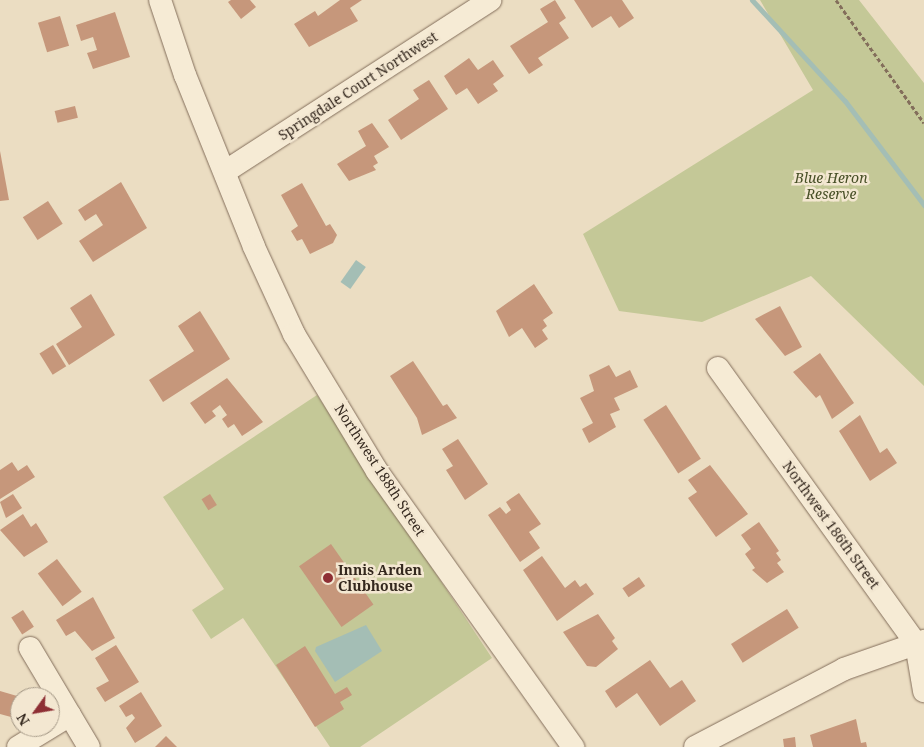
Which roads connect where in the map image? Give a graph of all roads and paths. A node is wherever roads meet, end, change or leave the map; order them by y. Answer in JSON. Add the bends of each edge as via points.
{"nodes":[{"id":1,"x":160,"y":0,"type":"edge"},
{"id":2,"x":490,"y":0,"type":"edge"},
{"id":3,"x":836,"y":0,"type":"edge"},
{"id":4,"x":924,"y":124,"type":"edge"},
{"id":5,"x":226,"y":171,"type":"junction"},
{"id":6,"x":718,"y":368,"type":"dead end"},
{"id":7,"x":920,"y":642,"type":"edge"},
{"id":8,"x":30,"y":648,"type":"dead end"},
{"id":9,"x":924,"y":691,"type":"edge"},
{"id":10,"x":70,"y":715,"type":"junction"},
{"id":11,"x":18,"y":747,"type":"edge"},
{"id":12,"x":89,"y":747,"type":"edge"},
{"id":13,"x":573,"y":747,"type":"edge"},
{"id":14,"x":695,"y":747,"type":"edge"}],
"edges":[{"from":1,"to":5,"type":"street","name":"Northwest 188th Street","via":[[184,75]]},
{"from":2,"to":5,"type":"street","name":"Springdale Court Northwest"},
{"from":3,"to":4,"type":"path"},
{"from":5,"to":13,"type":"street","name":"Northwest 188th Street","via":[[254,247],[294,334],[322,382],[377,471]]},
{"from":6,"to":7,"type":"street","name":"Northwest 186th Street"},
{"from":7,"to":9,"type":"street","name":"Northwest 186th Street"},
{"from":7,"to":14,"type":"street","via":[[844,668]]},
{"from":8,"to":10,"type":"street"},
{"from":10,"to":11,"type":"street"},
{"from":10,"to":12,"type":"street"}]}
